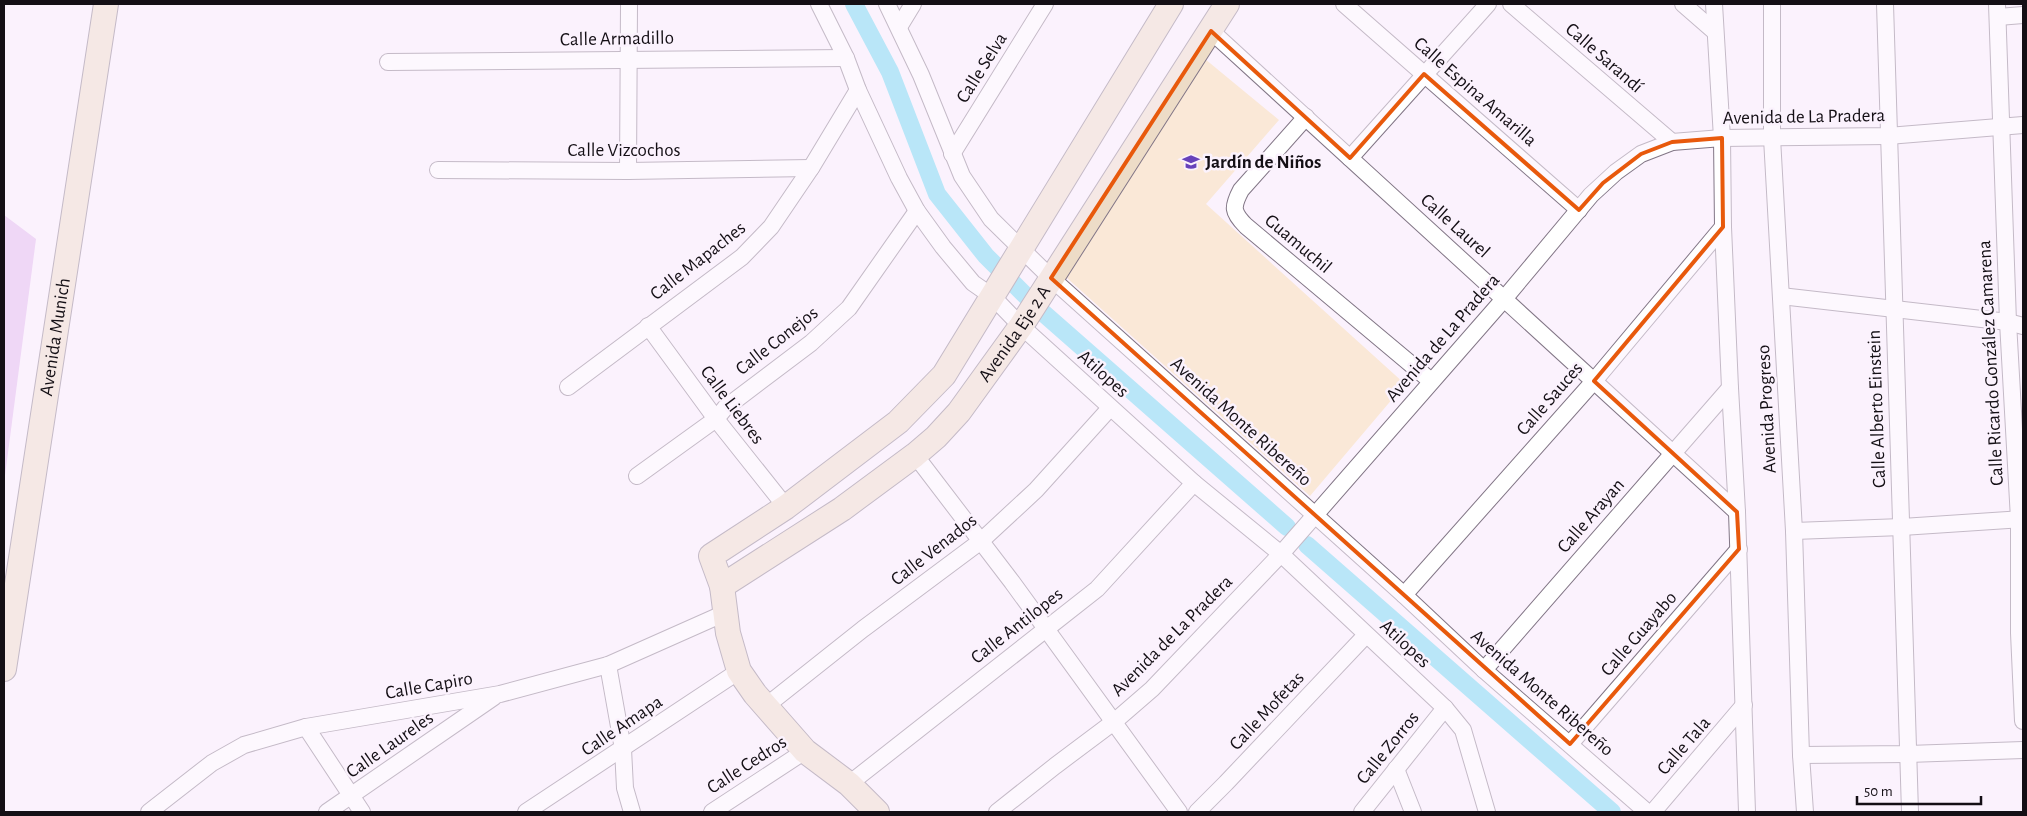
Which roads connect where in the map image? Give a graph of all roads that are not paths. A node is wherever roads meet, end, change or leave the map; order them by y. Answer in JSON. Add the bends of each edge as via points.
{"nodes":[{"id":1,"x":106,"y":4,"type":"edge"},
{"id":2,"x":629,"y":4,"type":"edge"},
{"id":3,"x":819,"y":4,"type":"edge"},
{"id":4,"x":887,"y":4,"type":"edge"},
{"id":5,"x":913,"y":4,"type":"edge"},
{"id":6,"x":1045,"y":4,"type":"edge"},
{"id":7,"x":1171,"y":4,"type":"edge"},
{"id":8,"x":1227,"y":4,"type":"edge"},
{"id":9,"x":1344,"y":4,"type":"edge"},
{"id":10,"x":1488,"y":4,"type":"edge"},
{"id":11,"x":1511,"y":4,"type":"edge"},
{"id":12,"x":1684,"y":4,"type":"edge"},
{"id":13,"x":1714,"y":4,"type":"edge"},
{"id":14,"x":1772,"y":4,"type":"edge"},
{"id":15,"x":1885,"y":4,"type":"edge"},
{"id":16,"x":1998,"y":10,"type":"edge"},
{"id":17,"x":2023,"y":15,"type":"edge"},
{"id":18,"x":899,"y":26,"type":"junction"},
{"id":19,"x":1211,"y":31,"type":"junction"},
{"id":20,"x":1714,"y":31,"type":"junction"},
{"id":21,"x":629,"y":58,"type":"junction"},
{"id":22,"x":846,"y":58,"type":"junction"},
{"id":23,"x":388,"y":62,"type":"dead end"},
{"id":24,"x":1424,"y":74,"type":"junction"},
{"id":25,"x":858,"y":90,"type":"junction"},
{"id":26,"x":1306,"y":117,"type":"junction"},
{"id":27,"x":2023,"y":125,"type":"edge"},
{"id":28,"x":2000,"y":127,"type":"junction"},
{"id":29,"x":1888,"y":136,"type":"junction"},
{"id":30,"x":1722,"y":138,"type":"junction"},
{"id":31,"x":1772,"y":138,"type":"junction"},
{"id":32,"x":1672,"y":142,"type":"junction"},
{"id":33,"x":952,"y":154,"type":"junction"},
{"id":34,"x":1350,"y":158,"type":"junction"},
{"id":35,"x":811,"y":168,"type":"junction"},
{"id":36,"x":438,"y":170,"type":"dead end"},
{"id":37,"x":628,"y":171,"type":"junction"},
{"id":38,"x":1579,"y":210,"type":"junction"},
{"id":39,"x":917,"y":211,"type":"junction"},
{"id":40,"x":1723,"y":227,"type":"junction"},
{"id":41,"x":1022,"y":250,"type":"junction"},
{"id":42,"x":1051,"y":278,"type":"junction"},
{"id":43,"x":1781,"y":296,"type":"junction"},
{"id":44,"x":993,"y":297,"type":"junction"},
{"id":45,"x":1504,"y":299,"type":"junction"},
{"id":46,"x":1893,"y":310,"type":"junction"},
{"id":47,"x":2016,"y":324,"type":"edge"},
{"id":48,"x":648,"y":326,"type":"junction"},
{"id":49,"x":1021,"y":326,"type":"junction"},
{"id":50,"x":1594,"y":381,"type":"junction"},
{"id":51,"x":1431,"y":382,"type":"junction"},
{"id":52,"x":568,"y":387,"type":"dead end"},
{"id":53,"x":1730,"y":388,"type":"junction"},
{"id":54,"x":1110,"y":408,"type":"junction"},
{"id":55,"x":716,"y":419,"type":"junction"},
{"id":56,"x":1672,"y":453,"type":"junction"},
{"id":57,"x":915,"y":455,"type":"junction"},
{"id":58,"x":637,"y":476,"type":"dead end"},
{"id":59,"x":1194,"y":483,"type":"junction"},
{"id":60,"x":786,"y":507,"type":"junction"},
{"id":61,"x":1737,"y":512,"type":"junction"},
{"id":62,"x":1315,"y":515,"type":"junction"},
{"id":63,"x":2021,"y":519,"type":"edge"},
{"id":64,"x":1902,"y":527,"type":"junction"},
{"id":65,"x":1794,"y":531,"type":"junction"},
{"id":66,"x":981,"y":540,"type":"junction"},
{"id":67,"x":1739,"y":549,"type":"junction"},
{"id":68,"x":1281,"y":554,"type":"junction"},
{"id":69,"x":722,"y":586,"type":"junction"},
{"id":70,"x":1404,"y":595,"type":"junction"},
{"id":71,"x":725,"y":613,"type":"junction"},
{"id":72,"x":1046,"y":629,"type":"junction"},
{"id":73,"x":2021,"y":633,"type":"edge"},
{"id":74,"x":1366,"y":635,"type":"junction"},
{"id":75,"x":608,"y":664,"type":"junction"},
{"id":76,"x":4,"y":669,"type":"edge"},
{"id":77,"x":1484,"y":670,"type":"junction"},
{"id":78,"x":739,"y":671,"type":"junction"},
{"id":79,"x":500,"y":694,"type":"junction"},
{"id":80,"x":1744,"y":705,"type":"junction"},
{"id":81,"x":766,"y":706,"type":"junction"},
{"id":82,"x":1445,"y":708,"type":"junction"},
{"id":83,"x":1115,"y":721,"type":"junction"},
{"id":84,"x":2023,"y":721,"type":"edge"},
{"id":85,"x":306,"y":727,"type":"junction"},
{"id":86,"x":1570,"y":744,"type":"junction"},
{"id":87,"x":623,"y":749,"type":"junction"},
{"id":88,"x":2023,"y":750,"type":"edge"},
{"id":89,"x":805,"y":751,"type":"junction"},
{"id":90,"x":1908,"y":754,"type":"junction"},
{"id":91,"x":1801,"y":755,"type":"junction"},
{"id":92,"x":1396,"y":769,"type":"junction"},
{"id":93,"x":849,"y":784,"type":"junction"},
{"id":94,"x":352,"y":796,"type":"junction"},
{"id":95,"x":149,"y":812,"type":"edge"},
{"id":96,"x":327,"y":812,"type":"edge"},
{"id":97,"x":362,"y":812,"type":"edge"},
{"id":98,"x":526,"y":812,"type":"edge"},
{"id":99,"x":632,"y":812,"type":"edge"},
{"id":100,"x":712,"y":812,"type":"edge"},
{"id":101,"x":877,"y":812,"type":"edge"},
{"id":102,"x":997,"y":812,"type":"edge"},
{"id":103,"x":1179,"y":812,"type":"edge"},
{"id":104,"x":1196,"y":812,"type":"edge"},
{"id":105,"x":1362,"y":812,"type":"edge"},
{"id":106,"x":1413,"y":812,"type":"edge"},
{"id":107,"x":1487,"y":812,"type":"edge"},
{"id":108,"x":1647,"y":812,"type":"edge"},
{"id":109,"x":1653,"y":812,"type":"edge"},
{"id":110,"x":1747,"y":812,"type":"edge"},
{"id":111,"x":1805,"y":812,"type":"edge"},
{"id":112,"x":1910,"y":812,"type":"edge"}],
"edges":[{"from":1,"to":76,"type":"street","name":"Avenida Munich"},
{"from":2,"to":21,"type":"street"},
{"from":3,"to":22,"type":"street","name":"Atilopes"},
{"from":4,"to":18,"type":"street","name":"Avenida Monte Ribereño"},
{"from":5,"to":18,"type":"street"},
{"from":6,"to":33,"type":"street","name":"Calle Selva"},
{"from":7,"to":41,"type":"street","name":"Avenida Eje 2 A"},
{"from":8,"to":19,"type":"street","name":"Avenida Eje 2 A"},
{"from":9,"to":24,"type":"street","name":"Calle Espina Amarilla"},
{"from":10,"to":24,"type":"street"},
{"from":11,"to":32,"type":"street","name":"Calle Sarandí"},
{"from":12,"to":20,"type":"street"},
{"from":13,"to":20,"type":"street","name":"Avenida Progreso"},
{"from":14,"to":31,"type":"street","name":"Avenida Progreso"},
{"from":15,"to":29,"type":"street","name":"Calle Alberto Einstein"},
{"from":16,"to":17,"type":"street"},
{"from":16,"to":28,"type":"street","name":"Calle Ricardo González Camarena"},
{"from":18,"to":33,"type":"street","name":"Avenida Monte Ribereño"},
{"from":19,"to":26,"type":"street","name":"Calle Laurel"},
{"from":19,"to":42,"type":"street","name":"Avenida Eje 2 A"},
{"from":20,"to":30,"type":"street","name":"Avenida Progreso"},
{"from":21,"to":22,"type":"street","name":"Calle Armadillo"},
{"from":21,"to":23,"type":"street","name":"Calle Armadillo"},
{"from":21,"to":37,"type":"street"},
{"from":22,"to":25,"type":"street","name":"Atilopes"},
{"from":24,"to":34,"type":"street"},
{"from":24,"to":38,"type":"street","name":"Calle Espina Amarilla"},
{"from":25,"to":35,"type":"street","name":"Calle Mapaches"},
{"from":25,"to":39,"type":"street","name":"Atilopes"},
{"from":26,"to":34,"type":"street","name":"Calle Laurel"},
{"from":26,"to":51,"type":"street","name":"Guamuchil","via":[[1241,190],[1234,210],[1246,226]]},
{"from":27,"to":28,"type":"street","name":"Avenida de La Pradera"},
{"from":28,"to":29,"type":"street","name":"Avenida de La Pradera"},
{"from":28,"to":47,"type":"street","name":"Calle Ricardo González Camarena"},
{"from":29,"to":31,"type":"street","name":"Avenida de La Pradera"},
{"from":29,"to":46,"type":"street","name":"Calle Alberto Einstein"},
{"from":30,"to":31,"type":"street","name":"Avenida de La Pradera"},
{"from":30,"to":32,"type":"street","name":"Avenida de La Pradera"},
{"from":30,"to":40,"type":"street","name":"Avenida Progreso"},
{"from":31,"to":43,"type":"street","name":"Avenida Progreso"},
{"from":32,"to":38,"type":"street","name":"Avenida de La Pradera","via":[[1653,148],[1628,163],[1603,183]]},
{"from":33,"to":41,"type":"street","name":"Avenida Monte Ribereño","via":[[962,176],[991,219]]},
{"from":34,"to":45,"type":"street","name":"Calle Laurel"},
{"from":35,"to":37,"type":"street","name":"Calle Vizcochos"},
{"from":35,"to":48,"type":"street","name":"Calle Mapaches","via":[[771,227],[742,256]]},
{"from":36,"to":37,"type":"street","name":"Calle Vizcochos"},
{"from":38,"to":45,"type":"street","name":"Avenida de La Pradera"},
{"from":39,"to":44,"type":"street","name":"Atilopes","via":[[973,283]]},
{"from":39,"to":55,"type":"street","name":"Calle Conejos","via":[[849,308],[811,342],[725,408]]},
{"from":40,"to":50,"type":"street","name":"Calle Sauces"},
{"from":40,"to":53,"type":"street","name":"Avenida Progreso"},
{"from":41,"to":42,"type":"street","name":"Avenida Monte Ribereño"},
{"from":41,"to":44,"type":"street","name":"Avenida Eje 2 A"},
{"from":42,"to":49,"type":"street","name":"Avenida Eje 2 A"},
{"from":42,"to":62,"type":"street","name":"Avenida Monte Ribereño"},
{"from":43,"to":46,"type":"street"},
{"from":43,"to":65,"type":"street","name":"Avenida Progreso"},
{"from":44,"to":49,"type":"street","name":"Atilopes"},
{"from":44,"to":60,"type":"street","name":"Avenida Eje 2 A","via":[[944,375],[921,399],[898,422]]},
{"from":45,"to":50,"type":"street","name":"Calle Laurel"},
{"from":45,"to":51,"type":"street","name":"Avenida de La Pradera"},
{"from":46,"to":47,"type":"street"},
{"from":46,"to":64,"type":"street","name":"Calle Alberto Einstein"},
{"from":47,"to":63,"type":"street","name":"Calle Ricardo González Camarena"},
{"from":48,"to":52,"type":"street","name":"Calle Mapaches"},
{"from":48,"to":55,"type":"street","name":"Calle Liebres"},
{"from":49,"to":54,"type":"street","name":"Atilopes"},
{"from":49,"to":57,"type":"street","name":"Avenida Eje 2 A","via":[[959,412]]},
{"from":50,"to":56,"type":"street","name":"Calle Laurel"},
{"from":50,"to":70,"type":"street","name":"Calle Sauces"},
{"from":51,"to":62,"type":"street","name":"Avenida de La Pradera"},
{"from":53,"to":56,"type":"street","name":"Calle Arayan"},
{"from":53,"to":61,"type":"street","name":"Avenida Progreso"},
{"from":54,"to":59,"type":"street","name":"Atilopes"},
{"from":54,"to":66,"type":"street","name":"Calle Venados","via":[[1036,490]]},
{"from":55,"to":58,"type":"street","name":"Calle Conejos"},
{"from":55,"to":60,"type":"street","name":"Calle Liebres"},
{"from":56,"to":61,"type":"street","name":"Calle Laurel"},
{"from":56,"to":77,"type":"street","name":"Calle Arayan"},
{"from":57,"to":66,"type":"street"},
{"from":57,"to":69,"type":"street","name":"Avenida Eje 2 A","via":[[842,509]]},
{"from":59,"to":68,"type":"street","name":"Atilopes"},
{"from":59,"to":72,"type":"street","name":"Calle Antilopes","via":[[1097,589]]},
{"from":60,"to":69,"type":"street","name":"Avenida Eje 2 A","via":[[711,556]]},
{"from":61,"to":67,"type":"street","name":"Avenida Progreso"},
{"from":62,"to":68,"type":"street","name":"Avenida de La Pradera"},
{"from":62,"to":70,"type":"street","name":"Avenida Monte Ribereño"},
{"from":63,"to":64,"type":"street"},
{"from":63,"to":73,"type":"street","name":"Calle Ricardo González Camarena"},
{"from":64,"to":65,"type":"street"},
{"from":64,"to":90,"type":"street","name":"Calle Alberto Einstein"},
{"from":65,"to":91,"type":"street","name":"Avenida Progreso"},
{"from":66,"to":72,"type":"street"},
{"from":66,"to":81,"type":"street","name":"Calle Venados"},
{"from":67,"to":80,"type":"street","name":"Avenida Progreso"},
{"from":67,"to":86,"type":"street","name":"Calle Guayabo"},
{"from":68,"to":74,"type":"street","name":"Atilopes"},
{"from":68,"to":83,"type":"street","name":"Avenida de La Pradera","via":[[1152,689]]},
{"from":69,"to":71,"type":"street"},
{"from":70,"to":77,"type":"street","name":"Avenida Monte Ribereño"},
{"from":71,"to":75,"type":"street","name":"Calle Capiro"},
{"from":71,"to":78,"type":"street"},
{"from":72,"to":83,"type":"street"},
{"from":72,"to":93,"type":"street","name":"Calle Antilopes"},
{"from":73,"to":84,"type":"street","name":"Calle Ricardo González Camarena"},
{"from":74,"to":82,"type":"street","name":"Atilopes"},
{"from":74,"to":104,"type":"street","name":"Calle Mofetas"},
{"from":75,"to":79,"type":"street","name":"Calle Capiro"},
{"from":75,"to":87,"type":"street"},
{"from":77,"to":86,"type":"street","name":"Avenida Monte Ribereño"},
{"from":78,"to":81,"type":"street"},
{"from":78,"to":87,"type":"street","name":"Calle Amapa"},
{"from":79,"to":85,"type":"street","name":"Calle Capiro"},
{"from":79,"to":94,"type":"street","name":"Calle Laureles"},
{"from":80,"to":109,"type":"street","name":"Calle Tala"},
{"from":80,"to":110,"type":"street","name":"Avenida Progreso"},
{"from":81,"to":89,"type":"street"},
{"from":82,"to":92,"type":"street","name":"Calle Zorros"},
{"from":82,"to":107,"type":"street","name":"Atilopes","via":[[1463,730]]},
{"from":83,"to":102,"type":"street","name":"Avenida de La Pradera"},
{"from":83,"to":103,"type":"street"},
{"from":85,"to":94,"type":"street"},
{"from":85,"to":95,"type":"street","name":"Calle Capiro","via":[[244,745],[212,763]]},
{"from":86,"to":108,"type":"street","name":"Avenida Monte Ribereño"},
{"from":87,"to":98,"type":"street","name":"Calle Amapa"},
{"from":87,"to":99,"type":"street","via":[[625,788]]},
{"from":88,"to":90,"type":"street"},
{"from":89,"to":93,"type":"street"},
{"from":89,"to":100,"type":"street","name":"Calle Cedros"},
{"from":90,"to":91,"type":"street"},
{"from":90,"to":112,"type":"street","name":"Calle Alberto Einstein"},
{"from":91,"to":111,"type":"street","name":"Avenida Progreso"},
{"from":92,"to":105,"type":"street","name":"Calle Zorros"},
{"from":92,"to":106,"type":"street"},
{"from":93,"to":101,"type":"street"},
{"from":94,"to":96,"type":"street","name":"Calle Laureles"},
{"from":94,"to":97,"type":"street"}]}
